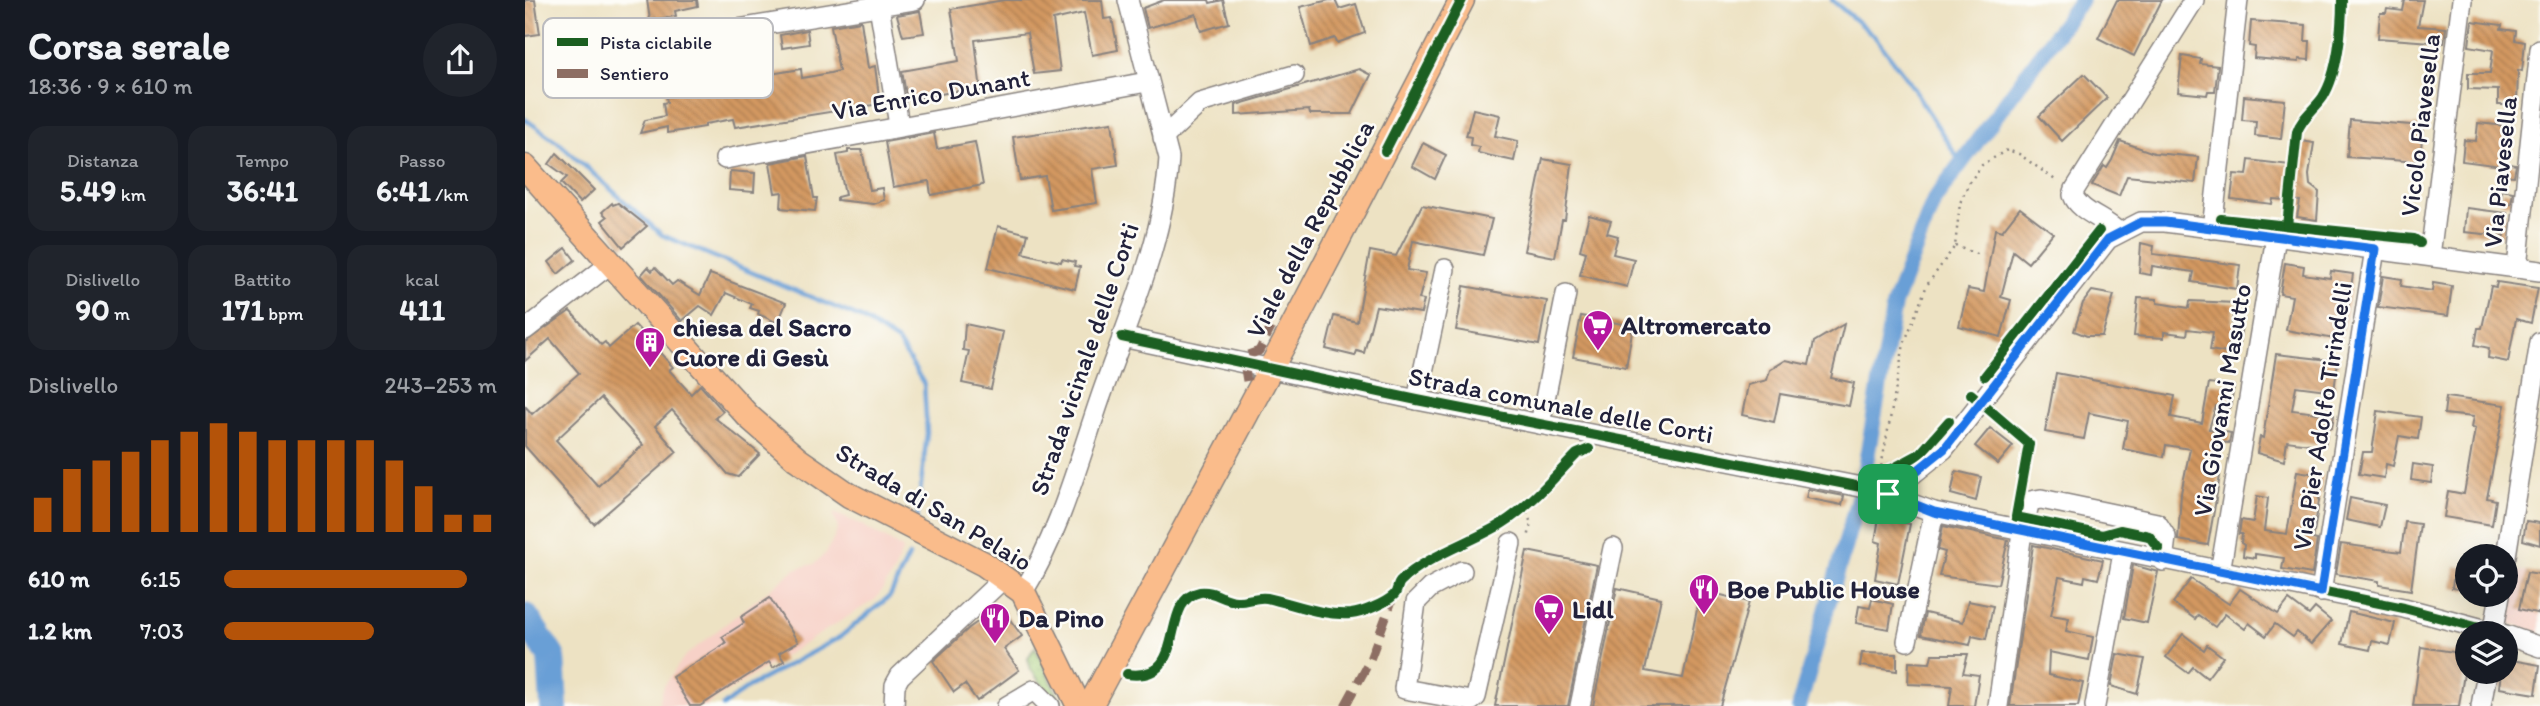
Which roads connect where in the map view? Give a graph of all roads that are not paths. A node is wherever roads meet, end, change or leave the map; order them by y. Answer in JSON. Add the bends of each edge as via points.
{"nodes":[{"id":1,"x":915,"y":0,"type":"edge"},
{"id":2,"x":1128,"y":0,"type":"edge"},
{"id":3,"x":1461,"y":0,"type":"edge"},
{"id":4,"x":2193,"y":0,"type":"edge"},
{"id":5,"x":2238,"y":0,"type":"edge"},
{"id":6,"x":2462,"y":0,"type":"edge"},
{"id":7,"x":878,"y":3,"type":"edge"},
{"id":8,"x":773,"y":21,"type":"edge"},
{"id":9,"x":2540,"y":49,"type":"edge"},
{"id":10,"x":1294,"y":75,"type":"dead end"},
{"id":11,"x":1147,"y":82,"type":"junction"},
{"id":12,"x":2538,"y":82,"type":"edge"},
{"id":13,"x":898,"y":125,"type":"junction"},
{"id":14,"x":1163,"y":138,"type":"junction"},
{"id":15,"x":725,"y":159,"type":"dead end"},
{"id":16,"x":525,"y":167,"type":"edge"},
{"id":17,"x":2212,"y":229,"type":"junction"},
{"id":18,"x":2118,"y":232,"type":"junction"},
{"id":19,"x":2276,"y":237,"type":"junction"},
{"id":20,"x":2375,"y":249,"type":"junction"},
{"id":21,"x":2430,"y":256,"type":"junction"},
{"id":22,"x":610,"y":264,"type":"junction"},
{"id":23,"x":2517,"y":268,"type":"junction"},
{"id":24,"x":1445,"y":269,"type":"dead end"},
{"id":25,"x":2540,"y":271,"type":"edge"},
{"id":26,"x":1566,"y":294,"type":"dead end"},
{"id":27,"x":525,"y":330,"type":"edge"},
{"id":28,"x":1122,"y":337,"type":"junction"},
{"id":29,"x":2540,"y":342,"type":"edge"},
{"id":30,"x":1271,"y":367,"type":"junction"},
{"id":31,"x":1417,"y":400,"type":"junction"},
{"id":32,"x":1540,"y":424,"type":"junction"},
{"id":33,"x":1879,"y":487,"type":"junction"},
{"id":34,"x":1934,"y":512,"type":"junction"},
{"id":35,"x":2022,"y":531,"type":"junction"},
{"id":36,"x":1511,"y":542,"type":"dead end"},
{"id":37,"x":2508,"y":544,"type":"edge"},
{"id":38,"x":1613,"y":548,"type":"dead end"},
{"id":39,"x":2123,"y":553,"type":"junction"},
{"id":40,"x":2163,"y":561,"type":"junction"},
{"id":41,"x":1462,"y":571,"type":"dead end"},
{"id":42,"x":2220,"y":572,"type":"junction"},
{"id":43,"x":1014,"y":584,"type":"junction"},
{"id":44,"x":2321,"y":592,"type":"junction"},
{"id":45,"x":2455,"y":621,"type":"edge"},
{"id":46,"x":2518,"y":639,"type":"edge"},
{"id":47,"x":1907,"y":641,"type":"dead end"},
{"id":48,"x":2540,"y":647,"type":"edge"},
{"id":49,"x":2485,"y":684,"type":"edge"},
{"id":50,"x":894,"y":706,"type":"edge"},
{"id":51,"x":1007,"y":706,"type":"edge"},
{"id":52,"x":1050,"y":706,"type":"edge"},
{"id":53,"x":1079,"y":706,"type":"edge"},
{"id":54,"x":1090,"y":706,"type":"edge"},
{"id":55,"x":1580,"y":706,"type":"edge"},
{"id":56,"x":1998,"y":706,"type":"edge"},
{"id":57,"x":2095,"y":706,"type":"edge"},
{"id":58,"x":2481,"y":706,"type":"edge"}],
"edges":[{"from":1,"to":7,"type":"street"},
{"from":2,"to":11,"type":"street","name":"Strada vicinale delle Corti"},
{"from":3,"to":30,"type":"main road","name":"Viale della Repubblica"},
{"from":4,"to":18,"type":"street","via":[[2074,189],[2080,205]]},
{"from":5,"to":17,"type":"street"},
{"from":6,"to":21,"type":"street","name":"Vicolo Piavesella"},
{"from":7,"to":8,"type":"street"},
{"from":7,"to":13,"type":"street"},
{"from":9,"to":12,"type":"street","name":"Via Piavesella"},
{"from":10,"to":14,"type":"street","via":[[1200,103]]},
{"from":11,"to":13,"type":"street","name":"Via Enrico Dunant"},
{"from":11,"to":14,"type":"street","name":"Strada vicinale delle Corti"},
{"from":12,"to":23,"type":"street","name":"Via Piavesella"},
{"from":13,"to":15,"type":"street","name":"Via Enrico Dunant"},
{"from":14,"to":28,"type":"street","name":"Strada vicinale delle Corti","via":[[1169,158],[1162,216]]},
{"from":16,"to":22,"type":"main road","name":"Strada di San Pelaio"},
{"from":17,"to":18,"type":"street","via":[[2154,221]]},
{"from":17,"to":19,"type":"street"},
{"from":18,"to":33,"type":"street","via":[[2096,253],[1944,449]]},
{"from":19,"to":20,"type":"street"},
{"from":19,"to":42,"type":"street","name":"Via Giovanni Masutto"},
{"from":20,"to":21,"type":"street"},
{"from":20,"to":44,"type":"street","name":"Via Pier Adolfo Tirindelli"},
{"from":21,"to":23,"type":"street"},
{"from":22,"to":27,"type":"street"},
{"from":22,"to":43,"type":"main road","name":"Strada di San Pelaio","via":[[749,417],[797,459],[849,495]]},
{"from":23,"to":25,"type":"street"},
{"from":24,"to":31,"type":"street"},
{"from":26,"to":32,"type":"street"},
{"from":28,"to":30,"type":"street","name":"Strada comunale delle Corti"},
{"from":28,"to":43,"type":"street","name":"Strada vicinale delle Corti","via":[[1044,553]]},
{"from":29,"to":37,"type":"street"},
{"from":30,"to":31,"type":"street","name":"Strada comunale delle Corti"},
{"from":30,"to":54,"type":"main road","name":"Viale della Repubblica"},
{"from":31,"to":32,"type":"street","name":"Strada comunale delle Corti"},
{"from":32,"to":33,"type":"street","name":"Strada comunale delle Corti"},
{"from":33,"to":34,"type":"street","name":"Strada comunale delle Corti"},
{"from":34,"to":35,"type":"street","name":"Strada comunale delle Corti"},
{"from":34,"to":47,"type":"street"},
{"from":35,"to":39,"type":"street","name":"Strada comunale delle Corti"},
{"from":35,"to":40,"type":"street","via":[[2028,504],[2035,499],[2157,523],[2166,537]]},
{"from":35,"to":56,"type":"street"},
{"from":36,"to":41,"type":"street","via":[[1476,697],[1471,701],[1404,689],[1416,601]]},
{"from":38,"to":55,"type":"street"},
{"from":39,"to":40,"type":"street","name":"Strada comunale delle Corti"},
{"from":39,"to":57,"type":"street"},
{"from":40,"to":42,"type":"street","name":"Strada comunale delle Corti"},
{"from":42,"to":44,"type":"street","name":"Strada comunale delle Corti"},
{"from":43,"to":50,"type":"street","name":"Strada vicinale delle Corti","via":[[905,670],[895,685]]},
{"from":43,"to":53,"type":"main road","name":"Strada di San Pelaio"},
{"from":44,"to":45,"type":"street","name":"Strada comunale delle Corti"},
{"from":46,"to":48,"type":"street","name":"Strada comunale delle Corti"},
{"from":49,"to":58,"type":"street"},
{"from":51,"to":52,"type":"street","via":[[1034,690]]}]}
